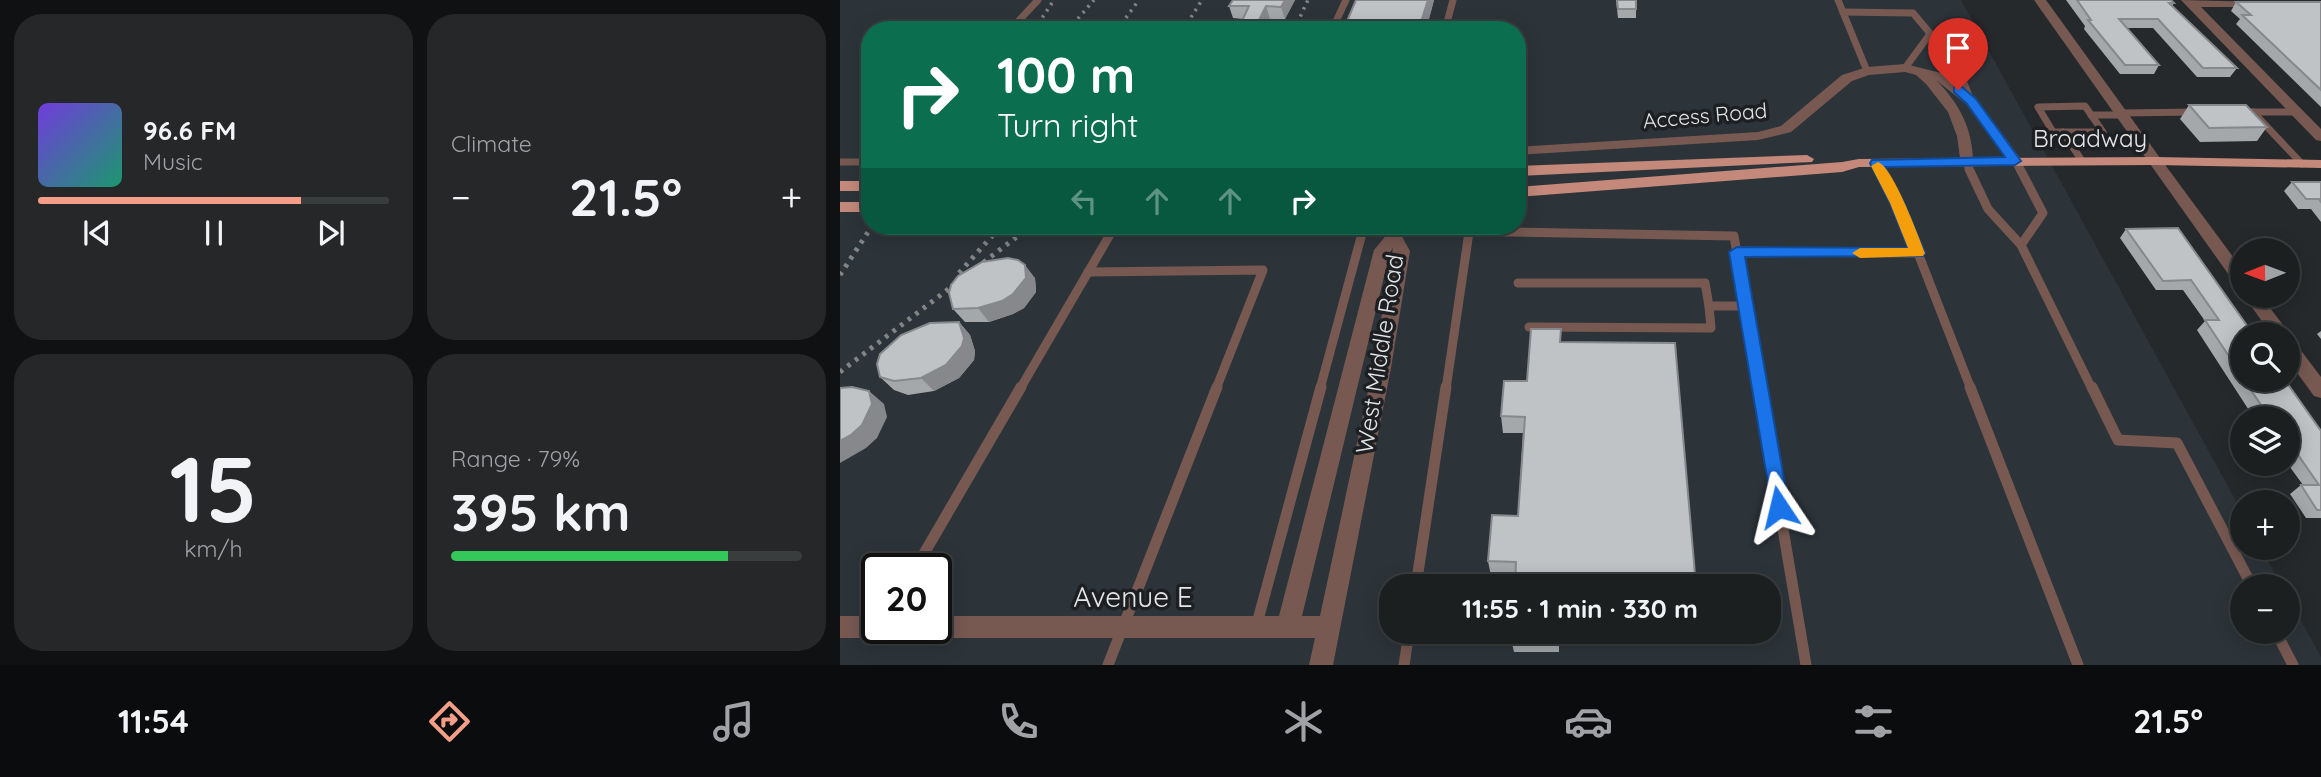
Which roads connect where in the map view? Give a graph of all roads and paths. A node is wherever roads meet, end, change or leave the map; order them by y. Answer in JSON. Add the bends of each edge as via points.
{"nodes":[{"id":1,"x":1038,"y":0,"type":"edge"},
{"id":2,"x":1346,"y":0,"type":"edge"},
{"id":3,"x":1452,"y":0,"type":"edge"},
{"id":4,"x":1838,"y":0,"type":"edge"},
{"id":5,"x":2040,"y":0,"type":"edge"},
{"id":6,"x":2189,"y":2,"type":"edge"},
{"id":7,"x":2269,"y":5,"type":"edge"},
{"id":8,"x":1843,"y":12,"type":"junction"},
{"id":9,"x":1018,"y":21,"type":"edge"},
{"id":10,"x":1336,"y":21,"type":"edge"},
{"id":11,"x":1447,"y":21,"type":"edge"},
{"id":12,"x":1930,"y":34,"type":"junction"},
{"id":13,"x":1912,"y":69,"type":"junction"},
{"id":14,"x":1867,"y":71,"type":"junction"},
{"id":15,"x":1971,"y":101,"type":"junction"},
{"id":16,"x":2296,"y":111,"type":"junction"},
{"id":17,"x":2213,"y":112,"type":"edge"},
{"id":18,"x":2227,"y":112,"type":"edge"},
{"id":19,"x":2253,"y":112,"type":"junction"},
{"id":20,"x":2121,"y":114,"type":"junction"},
{"id":21,"x":2091,"y":115,"type":"junction"},
{"id":22,"x":2063,"y":132,"type":"junction"},
{"id":23,"x":2321,"y":137,"type":"edge"},
{"id":24,"x":1526,"y":149,"type":"edge"},
{"id":25,"x":2015,"y":161,"type":"junction"},
{"id":26,"x":2082,"y":161,"type":"junction"},
{"id":27,"x":2155,"y":161,"type":"junction"},
{"id":28,"x":840,"y":162,"type":"edge"},
{"id":29,"x":861,"y":162,"type":"edge"},
{"id":30,"x":1966,"y":162,"type":"junction"},
{"id":31,"x":1859,"y":163,"type":"junction"},
{"id":32,"x":1876,"y":163,"type":"junction"},
{"id":33,"x":2302,"y":164,"type":"junction"},
{"id":34,"x":2321,"y":164,"type":"edge"},
{"id":35,"x":1526,"y":171,"type":"edge"},
{"id":36,"x":840,"y":186,"type":"edge"},
{"id":37,"x":861,"y":186,"type":"edge"},
{"id":38,"x":1526,"y":192,"type":"edge"},
{"id":39,"x":840,"y":207,"type":"edge"},
{"id":40,"x":861,"y":207,"type":"edge"},
{"id":41,"x":1526,"y":233,"type":"edge"},
{"id":42,"x":1110,"y":235,"type":"edge"},
{"id":43,"x":1362,"y":235,"type":"edge"},
{"id":44,"x":1392,"y":235,"type":"edge"},
{"id":45,"x":1396,"y":235,"type":"edge"},
{"id":46,"x":1469,"y":235,"type":"edge"},
{"id":47,"x":2021,"y":244,"type":"junction"},
{"id":48,"x":1737,"y":252,"type":"junction"},
{"id":49,"x":1918,"y":253,"type":"junction"},
{"id":50,"x":2230,"y":264,"type":"edge"},
{"id":51,"x":1088,"y":272,"type":"junction"},
{"id":52,"x":1518,"y":283,"type":"dead end"},
{"id":53,"x":1709,"y":306,"type":"junction"},
{"id":54,"x":1745,"y":306,"type":"junction"},
{"id":55,"x":1529,"y":327,"type":"edge"},
{"id":56,"x":2300,"y":363,"type":"edge"},
{"id":57,"x":2321,"y":391,"type":"edge"},
{"id":58,"x":924,"y":553,"type":"edge"},
{"id":59,"x":1418,"y":574,"type":"edge"},
{"id":60,"x":2246,"y":574,"type":"edge"},
{"id":61,"x":840,"y":627,"type":"edge"},
{"id":62,"x":861,"y":627,"type":"edge"},
{"id":63,"x":952,"y":627,"type":"edge"},
{"id":64,"x":1122,"y":627,"type":"junction"},
{"id":65,"x":1256,"y":627,"type":"junction"},
{"id":66,"x":1288,"y":627,"type":"junction"},
{"id":67,"x":1329,"y":627,"type":"junction"},
{"id":68,"x":1407,"y":644,"type":"edge"},
{"id":69,"x":2282,"y":644,"type":"edge"},
{"id":70,"x":1108,"y":665,"type":"edge"},
{"id":71,"x":1321,"y":665,"type":"edge"},
{"id":72,"x":1404,"y":665,"type":"edge"},
{"id":73,"x":1806,"y":665,"type":"edge"},
{"id":74,"x":2078,"y":665,"type":"edge"},
{"id":75,"x":2293,"y":665,"type":"edge"}],
"edges":[{"from":1,"to":9,"type":"lane"},
{"from":2,"to":10,"type":"lane"},
{"from":3,"to":11,"type":"lane"},
{"from":4,"to":8,"type":"lane"},
{"from":5,"to":20,"type":"street"},
{"from":6,"to":7,"type":"street"},
{"from":6,"to":16,"type":"street"},
{"from":8,"to":12,"type":"lane","via":[[1913,12]]},
{"from":8,"to":14,"type":"lane"},
{"from":12,"to":13,"type":"lane"},
{"from":12,"to":15,"type":"lane","via":[[1957,69]]},
{"from":13,"to":14,"type":"street","name":"Access Road"},
{"from":13,"to":15,"type":"street","name":"Access Road","via":[[1944,78]]},
{"from":13,"to":30,"type":"street","via":[[1931,81],[1956,116],[1966,142]]},
{"from":14,"to":24,"type":"street","name":"Access Road","via":[[1847,78],[1786,129],[1758,136]]},
{"from":15,"to":25,"type":"street","name":"Access Road"},
{"from":16,"to":19,"type":"lane"},
{"from":16,"to":23,"type":"street"},
{"from":17,"to":20,"type":"lane"},
{"from":18,"to":19,"type":"lane"},
{"from":19,"to":33,"type":"lane"},
{"from":20,"to":21,"type":"lane"},
{"from":20,"to":27,"type":"street"},
{"from":21,"to":22,"type":"lane","via":[[2103,132]]},
{"from":21,"to":22,"type":"lane","via":[[2085,106],[2038,107],[2053,132]]},
{"from":22,"to":26,"type":"lane"},
{"from":25,"to":26,"type":"main road","name":"Broadway"},
{"from":25,"to":30,"type":"main road","name":"Broadway"},
{"from":25,"to":47,"type":"lane","via":[[2043,213]]},
{"from":26,"to":27,"type":"main road","name":"Broadway"},
{"from":27,"to":33,"type":"main road","name":"Broadway"},
{"from":27,"to":50,"type":"street"},
{"from":28,"to":29,"type":"lane"},
{"from":30,"to":32,"type":"main road","name":"Broadway"},
{"from":30,"to":47,"type":"lane","via":[[1988,209]]},
{"from":31,"to":32,"type":"main road","name":"Broadway"},
{"from":31,"to":35,"type":"main road","name":"Broadway","via":[[1845,158]]},
{"from":31,"to":38,"type":"main road","name":"Broadway"},
{"from":32,"to":49,"type":"lane"},
{"from":33,"to":34,"type":"main road","name":"Broadway"},
{"from":36,"to":37,"type":"main road"},
{"from":39,"to":40,"type":"main road"},
{"from":41,"to":48,"type":"lane","via":[[1734,236]]},
{"from":42,"to":51,"type":"lane"},
{"from":43,"to":65,"type":"lane"},
{"from":44,"to":66,"type":"street","name":"West Middle Road","via":[[1381,250]]},
{"from":45,"to":67,"type":"street","name":"West Middle Road","via":[[1402,251],[1382,368]]},
{"from":46,"to":59,"type":"lane"},
{"from":47,"to":60,"type":"lane","via":[[2118,440],[2177,443]]},
{"from":48,"to":49,"type":"lane"},
{"from":48,"to":54,"type":"lane"},
{"from":49,"to":74,"type":"lane"},
{"from":51,"to":58,"type":"lane"},
{"from":51,"to":64,"type":"lane","via":[[1263,270]]},
{"from":52,"to":53,"type":"lane","via":[[1705,283]]},
{"from":53,"to":54,"type":"lane"},
{"from":53,"to":55,"type":"lane","via":[[1712,328]]},
{"from":54,"to":73,"type":"lane"},
{"from":56,"to":57,"type":"street"},
{"from":61,"to":62,"type":"street"},
{"from":63,"to":64,"type":"street","name":"Avenue E"},
{"from":64,"to":65,"type":"street","name":"Avenue E"},
{"from":64,"to":70,"type":"lane"},
{"from":65,"to":66,"type":"street","name":"Avenue E"},
{"from":66,"to":67,"type":"street","name":"Avenue E"},
{"from":67,"to":71,"type":"street","name":"West Middle Road"},
{"from":68,"to":72,"type":"lane"},
{"from":69,"to":75,"type":"lane"}]}
